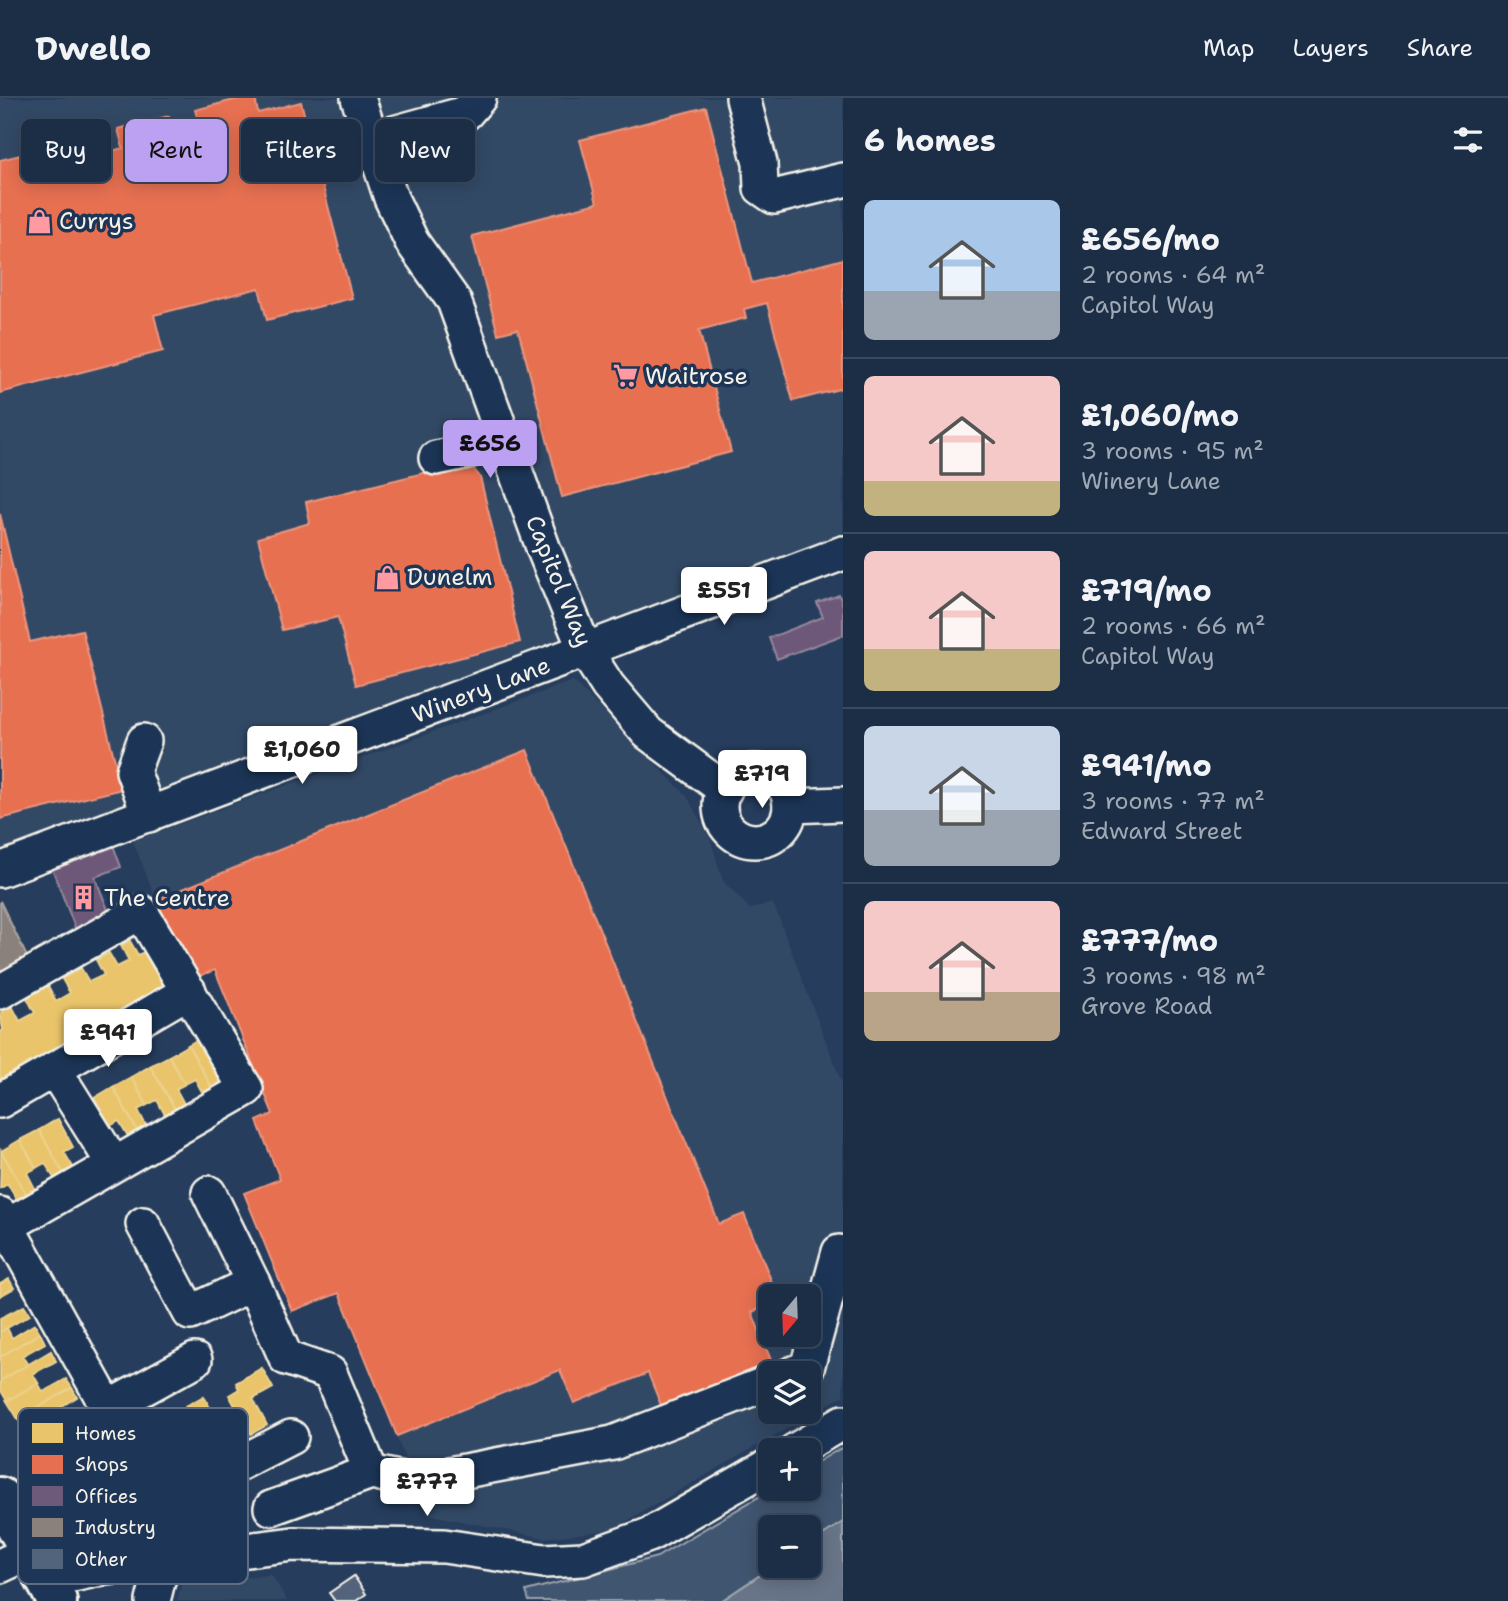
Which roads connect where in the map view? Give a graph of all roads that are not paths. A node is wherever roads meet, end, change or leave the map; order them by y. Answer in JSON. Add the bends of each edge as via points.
{"nodes":[{"id":1,"x":358,"y":98,"type":"edge"},
{"id":2,"x":480,"y":98,"type":"edge"},
{"id":3,"x":743,"y":98,"type":"edge"},
{"id":4,"x":372,"y":139,"type":"junction"},
{"id":5,"x":843,"y":180,"type":"edge"},
{"id":6,"x":501,"y":431,"type":"junction"},
{"id":7,"x":436,"y":458,"type":"dead end"},
{"id":8,"x":843,"y":554,"type":"edge"},
{"id":9,"x":585,"y":650,"type":"junction"},
{"id":10,"x":144,"y":741,"type":"dead end"},
{"id":11,"x":725,"y":790,"type":"junction"},
{"id":12,"x":843,"y":804,"type":"edge"},
{"id":13,"x":790,"y":806,"type":"junction"},
{"id":14,"x":149,"y":815,"type":"junction"},
{"id":15,"x":0,"y":870,"type":"edge"},
{"id":16,"x":189,"y":991,"type":"junction"},
{"id":17,"x":0,"y":992,"type":"edge"},
{"id":18,"x":54,"y":1069,"type":"junction"},
{"id":19,"x":0,"y":1101,"type":"edge"},
{"id":20,"x":113,"y":1163,"type":"junction"},
{"id":21,"x":209,"y":1193,"type":"dead end"},
{"id":22,"x":4,"y":1220,"type":"edge"},
{"id":23,"x":143,"y":1224,"type":"dead end"},
{"id":24,"x":839,"y":1252,"type":"dead end"},
{"id":25,"x":253,"y":1283,"type":"junction"},
{"id":26,"x":195,"y":1360,"type":"dead end"},
{"id":27,"x":809,"y":1361,"type":"edge"},
{"id":28,"x":758,"y":1387,"type":"edge"},
{"id":29,"x":108,"y":1408,"type":"joint"},
{"id":30,"x":843,"y":1422,"type":"edge"},
{"id":31,"x":291,"y":1437,"type":"dead end"},
{"id":32,"x":816,"y":1438,"type":"edge"},
{"id":33,"x":248,"y":1458,"type":"edge"},
{"id":34,"x":248,"y":1469,"type":"edge"},
{"id":35,"x":371,"y":1472,"type":"junction"},
{"id":36,"x":758,"y":1472,"type":"edge"},
{"id":37,"x":0,"y":1497,"type":"edge"},
{"id":38,"x":271,"y":1508,"type":"junction"},
{"id":39,"x":18,"y":1540,"type":"edge"},
{"id":40,"x":293,"y":1544,"type":"junction"},
{"id":41,"x":248,"y":1550,"type":"edge"},
{"id":42,"x":157,"y":1584,"type":"edge"},
{"id":43,"x":153,"y":1601,"type":"edge"}],
"edges":[{"from":1,"to":4,"type":"street","name":"Capitol Way"},
{"from":2,"to":4,"type":"street","via":[[466,113]]},
{"from":3,"to":5,"type":"street","via":[[760,163],[761,188],[774,197]]},
{"from":4,"to":6,"type":"street","name":"Capitol Way","via":[[391,198],[412,242],[454,301]]},
{"from":6,"to":7,"type":"street","via":[[469,451]]},
{"from":6,"to":9,"type":"street","name":"Capitol Way"},
{"from":8,"to":9,"type":"street","name":"Winery Lane"},
{"from":9,"to":11,"type":"street","name":"Capitol Way","via":[[608,686],[649,733]]},
{"from":9,"to":14,"type":"street","name":"Winery Lane"},
{"from":10,"to":14,"type":"street","via":[[133,771]]},
{"from":11,"to":13,"type":"street","via":[[739,775],[766,773],[783,785]]},
{"from":11,"to":13,"type":"street","via":[[722,816],[733,833],[745,839],[765,840],[777,834],[786,823]]},
{"from":12,"to":13,"type":"street"},
{"from":14,"to":15,"type":"street","name":"Winery Lane"},
{"from":16,"to":17,"type":"street","via":[[141,912]]},
{"from":16,"to":18,"type":"street"},
{"from":16,"to":20,"type":"street","via":[[246,1089]]},
{"from":18,"to":19,"type":"street"},
{"from":18,"to":20,"type":"street"},
{"from":20,"to":22,"type":"street"},
{"from":21,"to":25,"type":"street"},
{"from":22,"to":29,"type":"street"},
{"from":23,"to":25,"type":"street","via":[[190,1313]]},
{"from":24,"to":27,"type":"street"},
{"from":25,"to":35,"type":"street","via":[[286,1358],[330,1373]]},
{"from":26,"to":29,"type":"street"},
{"from":28,"to":35,"type":"street","via":[[613,1443],[412,1481]]},
{"from":30,"to":32,"type":"street"},
{"from":31,"to":33,"type":"street"},
{"from":34,"to":38,"type":"street"},
{"from":35,"to":38,"type":"street"},
{"from":36,"to":40,"type":"street","via":[[649,1535],[583,1559],[544,1561],[444,1546]]},
{"from":37,"to":39,"type":"highway"},
{"from":38,"to":40,"type":"street"},
{"from":40,"to":41,"type":"street"},
{"from":42,"to":43,"type":"street"}]}
